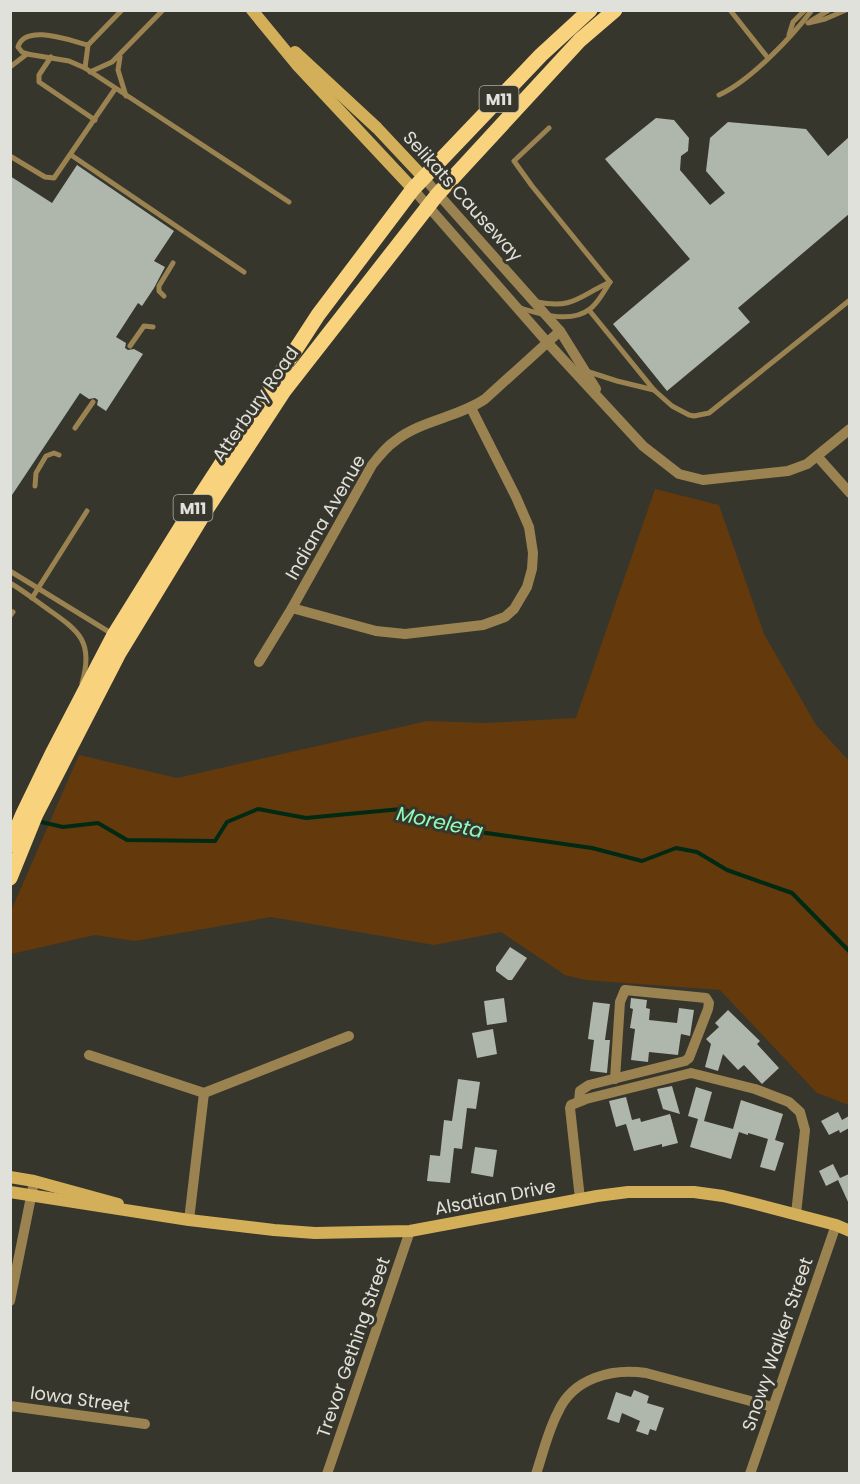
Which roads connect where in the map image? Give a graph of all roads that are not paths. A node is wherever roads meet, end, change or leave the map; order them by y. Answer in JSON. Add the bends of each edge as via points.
{"nodes":[{"id":1,"x":122,"y":10,"type":"edge"},
{"id":2,"x":150,"y":10,"type":"edge"},
{"id":3,"x":163,"y":10,"type":"edge"},
{"id":4,"x":252,"y":10,"type":"edge"},
{"id":5,"x":591,"y":10,"type":"edge"},
{"id":6,"x":615,"y":10,"type":"edge"},
{"id":7,"x":730,"y":10,"type":"edge"},
{"id":8,"x":805,"y":10,"type":"edge"},
{"id":9,"x":812,"y":10,"type":"edge"},
{"id":10,"x":829,"y":10,"type":"edge"},
{"id":11,"x":846,"y":10,"type":"edge"},
{"id":12,"x":155,"y":19,"type":"junction"},
{"id":13,"x":808,"y":23,"type":"junction"},
{"id":14,"x":796,"y":30,"type":"junction"},
{"id":15,"x":273,"y":35,"type":"junction"},
{"id":16,"x":788,"y":37,"type":"junction"},
{"id":17,"x":88,"y":45,"type":"junction"},
{"id":18,"x":27,"y":54,"type":"junction"},
{"id":19,"x":120,"y":55,"type":"junction"},
{"id":20,"x":51,"y":57,"type":"junction"},
{"id":21,"x":768,"y":58,"type":"junction"},
{"id":22,"x":10,"y":67,"type":"edge"},
{"id":23,"x":88,"y":70,"type":"junction"},
{"id":24,"x":115,"y":89,"type":"junction"},
{"id":25,"x":719,"y":95,"type":"dead end"},
{"id":26,"x":126,"y":96,"type":"junction"},
{"id":27,"x":95,"y":120,"type":"junction"},
{"id":28,"x":549,"y":128,"type":"dead end"},
{"id":29,"x":71,"y":155,"type":"junction"},
{"id":30,"x":10,"y":156,"type":"edge"},
{"id":31,"x":423,"y":177,"type":"junction"},
{"id":32,"x":412,"y":189,"type":"junction"},
{"id":33,"x":433,"y":200,"type":"junction"},
{"id":34,"x":289,"y":202,"type":"dead end"},
{"id":35,"x":172,"y":263,"type":"dead end"},
{"id":36,"x":244,"y":272,"type":"dead end"},
{"id":37,"x":610,"y":282,"type":"junction"},
{"id":38,"x":164,"y":296,"type":"dead end"},
{"id":39,"x":849,"y":300,"type":"edge"},
{"id":40,"x":533,"y":302,"type":"junction"},
{"id":41,"x":519,"y":308,"type":"junction"},
{"id":42,"x":590,"y":309,"type":"junction"},
{"id":43,"x":545,"y":315,"type":"junction"},
{"id":44,"x":153,"y":327,"type":"dead end"},
{"id":45,"x":560,"y":331,"type":"junction"},
{"id":46,"x":547,"y":342,"type":"junction"},
{"id":47,"x":130,"y":346,"type":"dead end"},
{"id":48,"x":586,"y":371,"type":"junction"},
{"id":49,"x":654,"y":390,"type":"junction"},
{"id":50,"x":93,"y":402,"type":"dead end"},
{"id":51,"x":603,"y":402,"type":"junction"},
{"id":52,"x":471,"y":408,"type":"junction"},
{"id":53,"x":75,"y":428,"type":"dead end"},
{"id":54,"x":849,"y":429,"type":"edge"},
{"id":55,"x":59,"y":455,"type":"dead end"},
{"id":56,"x":817,"y":456,"type":"junction"},
{"id":57,"x":35,"y":486,"type":"dead end"},
{"id":58,"x":849,"y":493,"type":"edge"},
{"id":59,"x":87,"y":511,"type":"dead end"},
{"id":60,"x":10,"y":571,"type":"edge"},
{"id":61,"x":10,"y":583,"type":"edge"},
{"id":62,"x":38,"y":587,"type":"junction"},
{"id":63,"x":32,"y":598,"type":"junction"},
{"id":64,"x":292,"y":608,"type":"junction"},
{"id":65,"x":120,"y":639,"type":"junction"},
{"id":66,"x":259,"y":662,"type":"dead end"},
{"id":67,"x":85,"y":704,"type":"junction"},
{"id":68,"x":45,"y":783,"type":"junction"},
{"id":69,"x":10,"y":845,"type":"edge"},
{"id":70,"x":10,"y":878,"type":"edge"},
{"id":71,"x":349,"y":1036,"type":"dead end"},
{"id":72,"x":89,"y":1056,"type":"dead end"},
{"id":73,"x":615,"y":1079,"type":"junction"},
{"id":74,"x":204,"y":1093,"type":"junction"},
{"id":75,"x":574,"y":1105,"type":"junction"},
{"id":76,"x":10,"y":1177,"type":"edge"},
{"id":77,"x":34,"y":1181,"type":"junction"},
{"id":78,"x":10,"y":1192,"type":"edge"},
{"id":79,"x":31,"y":1196,"type":"junction"},
{"id":80,"x":580,"y":1199,"type":"junction"},
{"id":81,"x":142,"y":1211,"type":"junction"},
{"id":82,"x":796,"y":1214,"type":"junction"},
{"id":83,"x":189,"y":1220,"type":"junction"},
{"id":84,"x":836,"y":1225,"type":"junction"},
{"id":85,"x":410,"y":1231,"type":"junction"},
{"id":86,"x":849,"y":1231,"type":"edge"},
{"id":87,"x":10,"y":1301,"type":"edge"},
{"id":88,"x":10,"y":1406,"type":"edge"},
{"id":89,"x":773,"y":1407,"type":"junction"},
{"id":90,"x":145,"y":1424,"type":"dead end"},
{"id":91,"x":327,"y":1473,"type":"edge"},
{"id":92,"x":536,"y":1473,"type":"edge"},
{"id":93,"x":750,"y":1473,"type":"edge"}],
"edges":[{"from":1,"to":17,"type":"lane"},
{"from":2,"to":12,"type":"lane"},
{"from":3,"to":12,"type":"lane"},
{"from":4,"to":15,"type":"street","name":"Selikats Causeway"},
{"from":5,"to":31,"type":"main road","name":"Atterbury Road","number":"M11","via":[[541,55]]},
{"from":6,"to":33,"type":"main road","name":"Atterbury Road","number":"M11","via":[[575,46]]},
{"from":7,"to":21,"type":"lane"},
{"from":8,"to":16,"type":"lane","via":[[793,22]]},
{"from":9,"to":14,"type":"lane"},
{"from":10,"to":13,"type":"lane"},
{"from":11,"to":13,"type":"lane"},
{"from":12,"to":19,"type":"lane"},
{"from":13,"to":14,"type":"lane"},
{"from":14,"to":16,"type":"lane"},
{"from":15,"to":31,"type":"street","name":"Selikats Causeway","via":[[338,91]]},
{"from":15,"to":32,"type":"street","name":"Selikats Causeway"},
{"from":16,"to":21,"type":"lane"},
{"from":17,"to":18,"type":"lane","via":[[33,35],[19,44]]},
{"from":17,"to":23,"type":"lane"},
{"from":18,"to":20,"type":"lane"},
{"from":18,"to":22,"type":"lane"},
{"from":19,"to":23,"type":"lane"},
{"from":19,"to":26,"type":"lane","via":[[118,70]]},
{"from":20,"to":23,"type":"lane"},
{"from":20,"to":27,"type":"lane","via":[[39,75],[39,82]]},
{"from":21,"to":25,"type":"lane"},
{"from":23,"to":24,"type":"lane"},
{"from":24,"to":26,"type":"lane"},
{"from":24,"to":27,"type":"lane"},
{"from":26,"to":34,"type":"lane"},
{"from":27,"to":29,"type":"lane"},
{"from":28,"to":37,"type":"lane","via":[[514,161]]},
{"from":29,"to":30,"type":"lane","via":[[51,179]]},
{"from":29,"to":36,"type":"lane"},
{"from":31,"to":32,"type":"main road","name":"Atterbury Road","number":"M11"},
{"from":31,"to":33,"type":"street","name":"Selikats Causeway"},
{"from":32,"to":33,"type":"street","name":"Selikats Causeway"},
{"from":32,"to":65,"type":"main road","name":"Atterbury Road","number":"M11","via":[[318,315],[200,497]]},
{"from":33,"to":40,"type":"street","name":"Selikats Causeway"},
{"from":33,"to":41,"type":"street","name":"Selikats Causeway"},
{"from":33,"to":65,"type":"main road","name":"Atterbury Road","number":"M11","via":[[284,392]]},
{"from":35,"to":38,"type":"lane","via":[[159,286]]},
{"from":37,"to":40,"type":"lane","via":[[571,303]]},
{"from":37,"to":42,"type":"lane"},
{"from":39,"to":49,"type":"lane","via":[[709,413],[683,413]]},
{"from":40,"to":43,"type":"street","name":"Selikats Causeway"},
{"from":41,"to":43,"type":"lane"},
{"from":41,"to":46,"type":"street","name":"Selikats Causeway"},
{"from":42,"to":43,"type":"lane","via":[[575,315]]},
{"from":42,"to":49,"type":"lane"},
{"from":43,"to":45,"type":"street","name":"Selikats Causeway"},
{"from":44,"to":47,"type":"lane","via":[[144,326]]},
{"from":45,"to":46,"type":"street","name":"Indiana Avenue"},
{"from":45,"to":48,"type":"street","name":"Selikats Causeway"},
{"from":46,"to":51,"type":"street","name":"Selikats Causeway"},
{"from":46,"to":52,"type":"street","name":"Indiana Avenue"},
{"from":48,"to":49,"type":"lane"},
{"from":48,"to":51,"type":"street","name":"Selikats Causeway"},
{"from":50,"to":53,"type":"lane"},
{"from":51,"to":56,"type":"street","name":"Selikats Causeway","via":[[643,446],[673,471],[695,479],[788,471]]},
{"from":52,"to":64,"type":"street","name":"Indiana Avenue","via":[[411,431],[386,448],[372,465]]},
{"from":52,"to":64,"type":"street","via":[[529,527],[532,569],[514,609],[483,625],[405,634],[376,631]]},
{"from":54,"to":56,"type":"street"},
{"from":55,"to":57,"type":"lane","via":[[46,456],[36,473]]},
{"from":56,"to":58,"type":"street"},
{"from":59,"to":62,"type":"lane"},
{"from":60,"to":62,"type":"lane"},
{"from":61,"to":63,"type":"lane"},
{"from":62,"to":63,"type":"lane"},
{"from":62,"to":65,"type":"lane"},
{"from":63,"to":67,"type":"lane","via":[[80,635],[86,658],[78,694]]},
{"from":64,"to":66,"type":"street","name":"Indiana Avenue"},
{"from":65,"to":67,"type":"main road","name":"Atterbury Road","number":"M11"},
{"from":67,"to":68,"type":"main road","name":"Atterbury Road","number":"M11"},
{"from":68,"to":69,"type":"main road","name":"Atterbury Road","number":"M11"},
{"from":68,"to":70,"type":"main road","name":"Atterbury Road","number":"M11"},
{"from":71,"to":74,"type":"street"},
{"from":72,"to":74,"type":"street"},
{"from":73,"to":73,"type":"street","via":[[620,1002],[625,990],[706,999],[709,1003],[686,1061]]},
{"from":73,"to":75,"type":"street","via":[[589,1085],[580,1091]]},
{"from":74,"to":83,"type":"street"},
{"from":75,"to":80,"type":"street"},
{"from":75,"to":82,"type":"street","via":[[691,1073],[756,1089],[789,1102],[800,1112],[805,1130]]},
{"from":76,"to":77,"type":"street","name":"Alsatian Drive"},
{"from":77,"to":79,"type":"street"},
{"from":77,"to":81,"type":"street","name":"Alsatian Drive"},
{"from":78,"to":79,"type":"street","name":"Alsatian Drive"},
{"from":79,"to":81,"type":"street","name":"Alsatian Drive"},
{"from":79,"to":87,"type":"street"},
{"from":80,"to":82,"type":"street","name":"Alsatian Drive","via":[[628,1192],[694,1192]]},
{"from":80,"to":85,"type":"street","name":"Alsatian Drive"},
{"from":81,"to":83,"type":"street","name":"Alsatian Drive"},
{"from":82,"to":84,"type":"street","name":"Alsatian Drive"},
{"from":83,"to":85,"type":"street","name":"Alsatian Drive","via":[[315,1233]]},
{"from":84,"to":86,"type":"street","name":"Alsatian Drive"},
{"from":84,"to":89,"type":"street","name":"Snowy Walker Street"},
{"from":85,"to":91,"type":"street","name":"Trevor Gething Street"},
{"from":88,"to":90,"type":"street","name":"Iowa Street"},
{"from":89,"to":92,"type":"street","via":[[646,1372],[605,1374],[579,1386],[564,1401]]},
{"from":89,"to":93,"type":"street","name":"Snowy Walker Street"}]}
